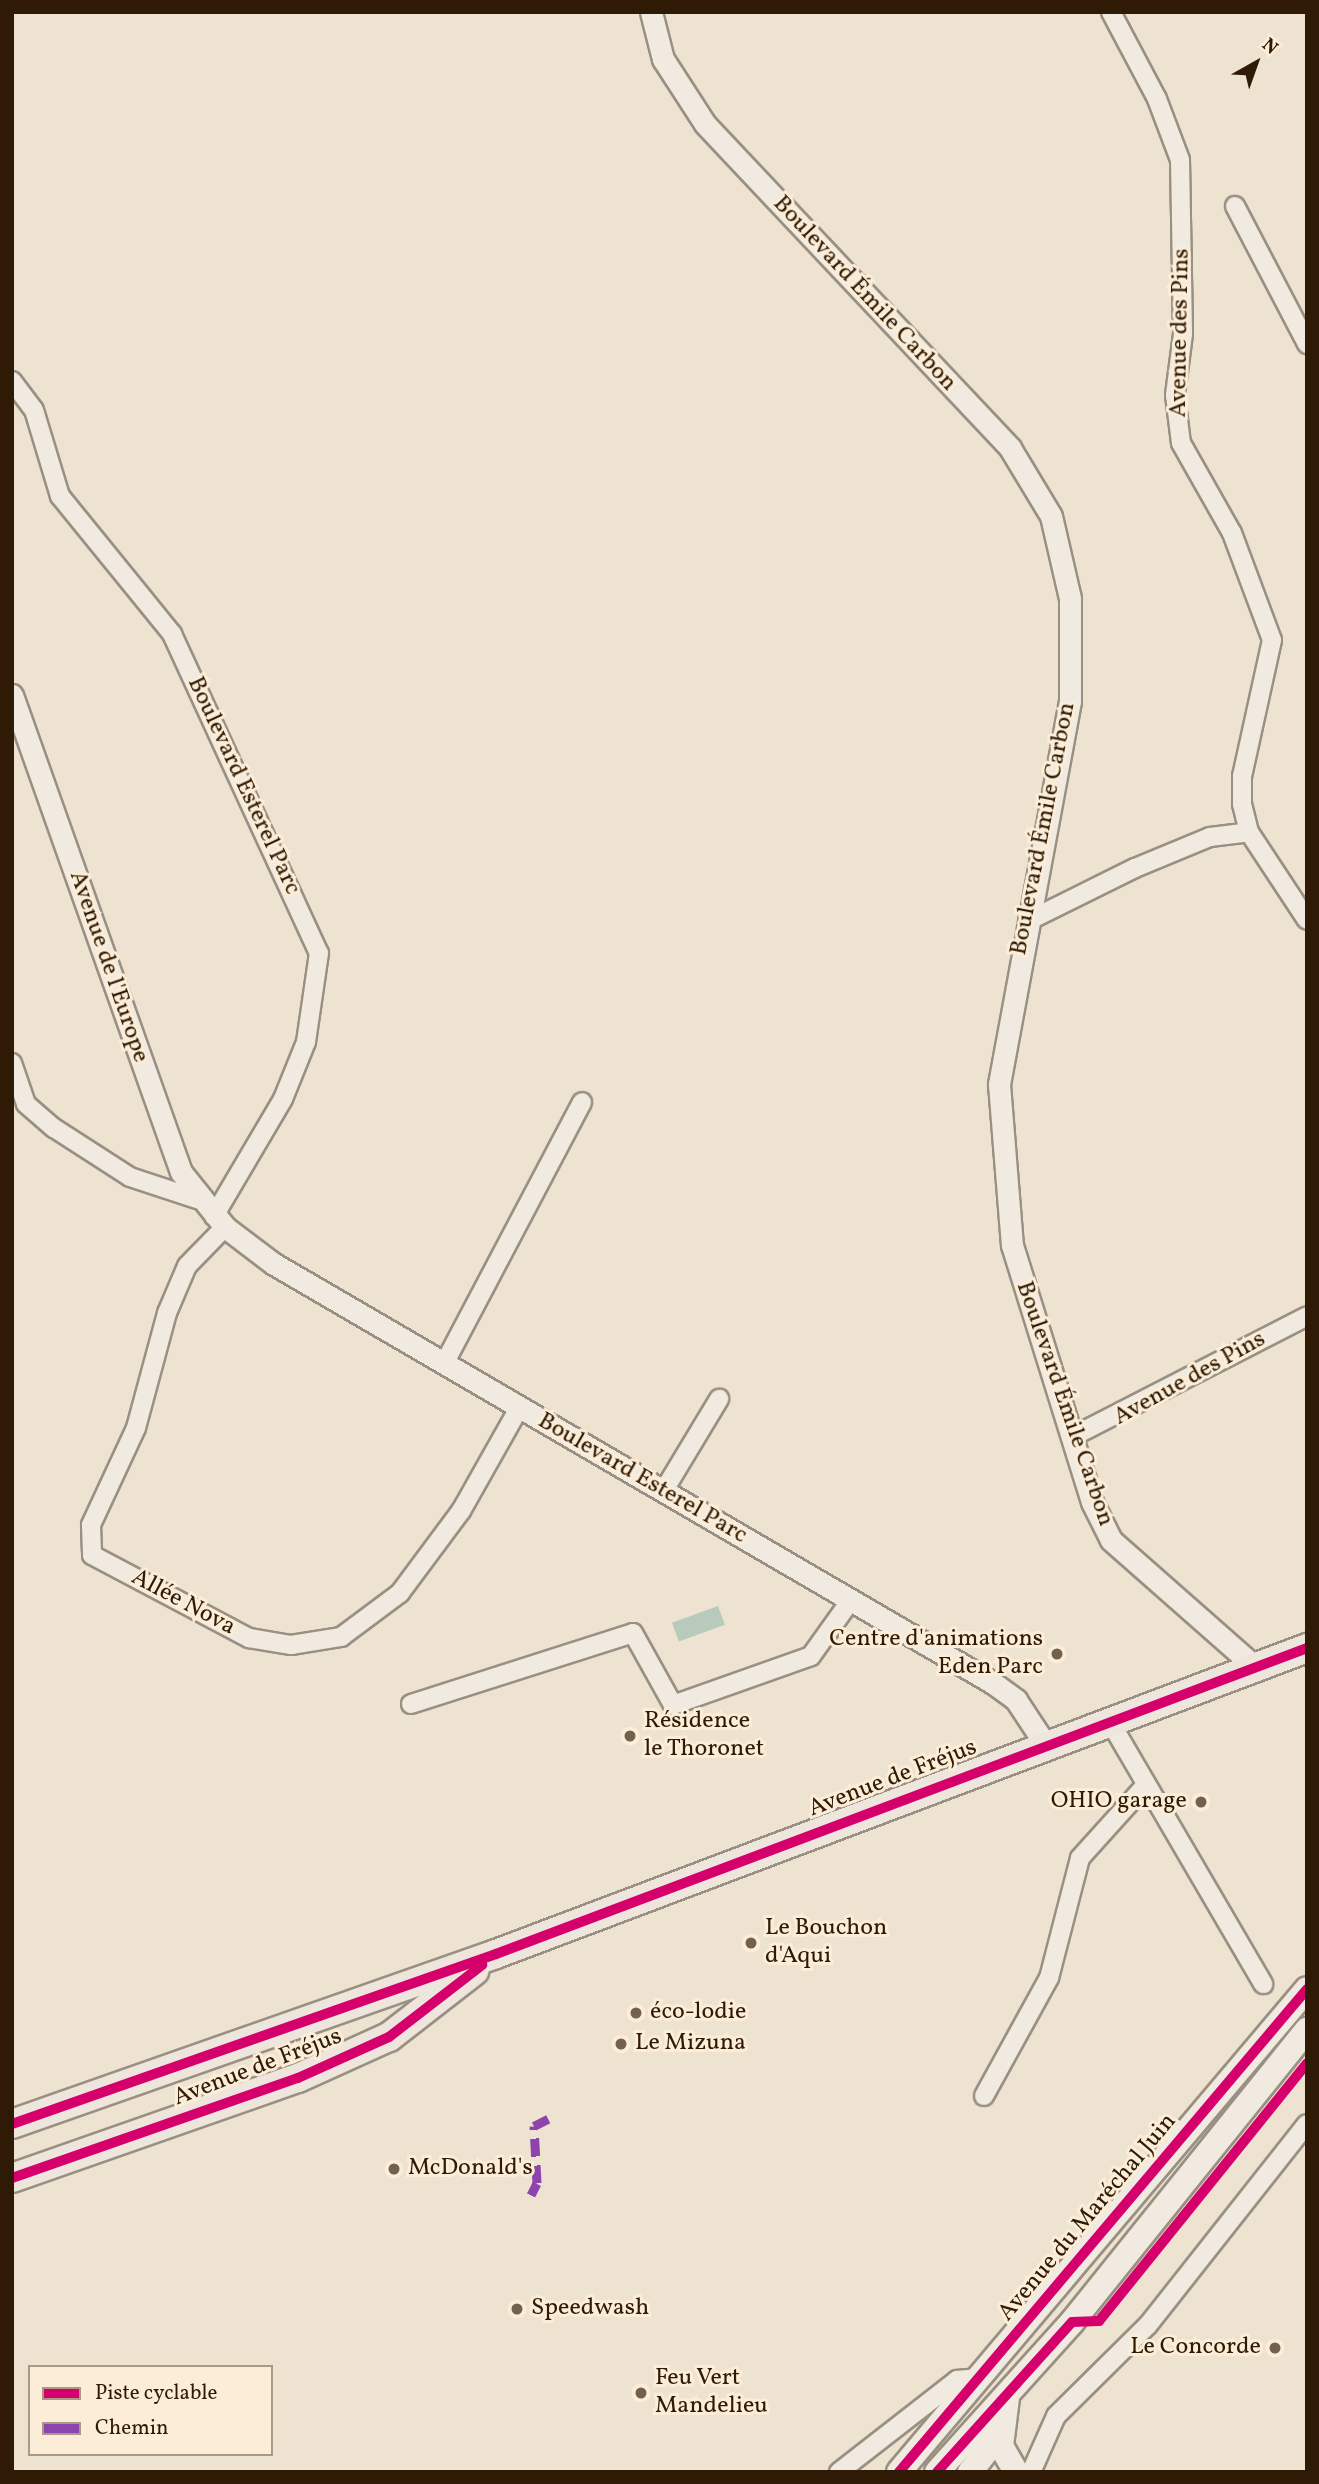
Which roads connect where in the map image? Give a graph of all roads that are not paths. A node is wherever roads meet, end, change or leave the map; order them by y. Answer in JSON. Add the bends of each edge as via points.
{"nodes":[{"id":1,"x":651,"y":12,"type":"edge"},
{"id":2,"x":1111,"y":12,"type":"edge"},
{"id":3,"x":1235,"y":206,"type":"dead end"},
{"id":4,"x":1307,"y":344,"type":"edge"},
{"id":5,"x":12,"y":381,"type":"edge"},
{"id":6,"x":12,"y":695,"type":"edge"},
{"id":7,"x":1249,"y":832,"type":"junction"},
{"id":8,"x":1307,"y":920,"type":"edge"},
{"id":9,"x":1028,"y":921,"type":"junction"},
{"id":10,"x":12,"y":1063,"type":"edge"},
{"id":11,"x":582,"y":1102,"type":"dead end"},
{"id":12,"x":197,"y":1199,"type":"junction"},
{"id":13,"x":220,"y":1222,"type":"junction"},
{"id":14,"x":1307,"y":1316,"type":"edge"},
{"id":15,"x":444,"y":1364,"type":"junction"},
{"id":16,"x":719,"y":1399,"type":"dead end"},
{"id":17,"x":519,"y":1408,"type":"junction"},
{"id":18,"x":1072,"y":1437,"type":"junction"},
{"id":19,"x":663,"y":1492,"type":"junction"},
{"id":20,"x":851,"y":1600,"type":"junction"},
{"id":21,"x":1307,"y":1648,"type":"edge"},
{"id":22,"x":1255,"y":1667,"type":"junction"},
{"id":23,"x":411,"y":1704,"type":"dead end"},
{"id":24,"x":1109,"y":1720,"type":"junction"},
{"id":25,"x":1045,"y":1744,"type":"junction"},
{"id":26,"x":1144,"y":1787,"type":"junction"},
{"id":27,"x":496,"y":1954,"type":"junction"},
{"id":28,"x":1263,"y":1984,"type":"dead end"},
{"id":29,"x":1307,"y":1989,"type":"edge"},
{"id":30,"x":1307,"y":2030,"type":"edge"},
{"id":31,"x":984,"y":2096,"type":"dead end"},
{"id":32,"x":12,"y":2124,"type":"edge"},
{"id":33,"x":1307,"y":2124,"type":"edge"},
{"id":34,"x":12,"y":2178,"type":"edge"},
{"id":35,"x":982,"y":2378,"type":"junction"},
{"id":36,"x":1008,"y":2397,"type":"junction"},
{"id":37,"x":1000,"y":2434,"type":"junction"},
{"id":38,"x":1025,"y":2471,"type":"edge"},
{"id":39,"x":839,"y":2472,"type":"edge"},
{"id":40,"x":899,"y":2472,"type":"edge"},
{"id":41,"x":937,"y":2472,"type":"edge"},
{"id":42,"x":970,"y":2472,"type":"edge"}],
"edges":[{"from":1,"to":9,"type":"street","name":"Boulevard Émile Carbon","via":[[663,59],[705,124],[1010,448],[1051,516],[1070,598],[1070,701]]},
{"from":2,"to":7,"type":"street","name":"Avenue des Pins","via":[[1157,99],[1180,160],[1183,334],[1175,395],[1181,443],[1232,533],[1272,640],[1242,776]]},
{"from":3,"to":4,"type":"street"},
{"from":5,"to":13,"type":"street","name":"Boulevard Esterel Parc","via":[[34,411],[60,496],[172,634],[319,953],[306,1042],[283,1099]]},
{"from":6,"to":12,"type":"street","name":"Avenue de l'Europe","via":[[181,1172]]},
{"from":7,"to":8,"type":"street","name":"Avenue des Pins"},
{"from":7,"to":9,"type":"street","via":[[1210,837],[1135,867]]},
{"from":9,"to":18,"type":"street","name":"Boulevard Émile Carbon","via":[[999,1084],[999,1150],[1012,1245]]},
{"from":10,"to":12,"type":"street","via":[[26,1104],[54,1128],[130,1177]]},
{"from":11,"to":15,"type":"street"},
{"from":12,"to":13,"type":"street","name":"Avenue de l'Europe"},
{"from":13,"to":15,"type":"street","name":"Boulevard Esterel Parc"},
{"from":13,"to":17,"type":"street","name":"Allée Nova","via":[[187,1266],[167,1313],[136,1428],[92,1525],[92,1555],[249,1639],[291,1645],[341,1637],[400,1593],[461,1511]]},
{"from":14,"to":18,"type":"street","name":"Avenue des Pins"},
{"from":15,"to":17,"type":"street","name":"Boulevard Esterel Parc"},
{"from":16,"to":19,"type":"street"},
{"from":17,"to":19,"type":"street","name":"Boulevard Esterel Parc"},
{"from":18,"to":22,"type":"street","name":"Boulevard Émile Carbon","via":[[1092,1502],[1125,1558]]},
{"from":19,"to":20,"type":"street","name":"Boulevard Esterel Parc"},
{"from":20,"to":23,"type":"street","via":[[811,1656],[673,1705],[633,1633]]},
{"from":20,"to":25,"type":"street","name":"Boulevard Esterel Parc","via":[[1016,1700]]},
{"from":21,"to":22,"type":"main road","name":"Avenue de Fréjus"},
{"from":22,"to":24,"type":"main road","name":"Avenue de Fréjus"},
{"from":24,"to":25,"type":"main road","name":"Avenue de Fréjus"},
{"from":24,"to":26,"type":"street"},
{"from":25,"to":27,"type":"main road","name":"Avenue de Fréjus"},
{"from":26,"to":28,"type":"street"},
{"from":26,"to":31,"type":"street","via":[[1080,1858],[1049,1979]]},
{"from":27,"to":32,"type":"main road","name":"Avenue de Fréjus"},
{"from":27,"to":34,"type":"main road","name":"Avenue de Fréjus","via":[[389,2037],[298,2078]]},
{"from":29,"to":35,"type":"main road","name":"Avenue du Maréchal Juin"},
{"from":30,"to":36,"type":"main road","name":"Avenue du Maréchal Juin"},
{"from":33,"to":38,"type":"street","via":[[1148,2325],[1056,2416]]},
{"from":35,"to":39,"type":"street","via":[[957,2380]]},
{"from":35,"to":40,"type":"main road","name":"Avenue du Maréchal Juin"},
{"from":36,"to":37,"type":"main road"},
{"from":36,"to":41,"type":"main road","name":"Avenue du Maréchal Juin"},
{"from":37,"to":38,"type":"main road"},
{"from":37,"to":42,"type":"main road"}]}
